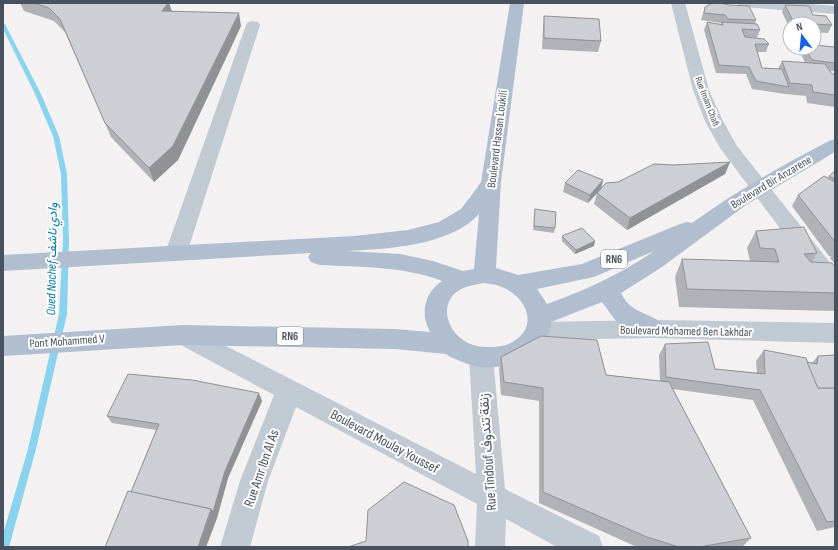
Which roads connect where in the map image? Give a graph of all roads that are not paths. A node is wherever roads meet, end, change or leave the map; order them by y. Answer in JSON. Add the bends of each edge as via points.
{"nodes":[{"id":1,"x":517,"y":3,"type":"edge"},
{"id":2,"x":678,"y":3,"type":"edge"},
{"id":3,"x":744,"y":3,"type":"edge"},
{"id":4,"x":832,"y":9,"type":"edge"},
{"id":5,"x":253,"y":25,"type":"dead end"},
{"id":6,"x":835,"y":144,"type":"edge"},
{"id":7,"x":491,"y":182,"type":"junction"},
{"id":8,"x":760,"y":188,"type":"junction"},
{"id":9,"x":708,"y":221,"type":"junction"},
{"id":10,"x":208,"y":251,"type":"junction"},
{"id":11,"x":176,"y":253,"type":"junction"},
{"id":12,"x":3,"y":263,"type":"edge"},
{"id":13,"x":484,"y":276,"type":"junction"},
{"id":14,"x":461,"y":279,"type":"junction"},
{"id":15,"x":517,"y":284,"type":"junction"},
{"id":16,"x":835,"y":285,"type":"edge"},
{"id":17,"x":608,"y":290,"type":"junction"},
{"id":18,"x":538,"y":324,"type":"junction"},
{"id":19,"x":654,"y":329,"type":"junction"},
{"id":20,"x":835,"y":333,"type":"edge"},
{"id":21,"x":183,"y":335,"type":"junction"},
{"id":22,"x":449,"y":344,"type":"junction"},
{"id":23,"x":3,"y":346,"type":"edge"},
{"id":24,"x":481,"y":357,"type":"junction"},
{"id":25,"x":290,"y":390,"type":"junction"},
{"id":26,"x":492,"y":498,"type":"junction"},
{"id":27,"x":235,"y":547,"type":"edge"},
{"id":28,"x":490,"y":547,"type":"edge"},
{"id":29,"x":588,"y":547,"type":"edge"}],
"edges":[{"from":1,"to":7,"type":"main road","name":"Boulevard Hassan Loukili"},
{"from":2,"to":8,"type":"street","name":"Rue Imam Chafi","via":[[701,90],[714,122],[729,148]]},
{"from":3,"to":4,"type":"street"},
{"from":5,"to":11,"type":"street"},
{"from":6,"to":8,"type":"main road","name":"Boulevard Bir Anzarene","number":"RN6"},
{"from":7,"to":10,"type":"main road","via":[[478,201],[459,221],[436,231],[403,238],[354,243]]},
{"from":7,"to":13,"type":"main road","name":"Boulevard Hassan Loukili"},
{"from":8,"to":9,"type":"main road","name":"Boulevard Bir Anzarene","number":"RN6"},
{"from":8,"to":16,"type":"street","name":"Rue Imam Chafi"},
{"from":9,"to":15,"type":"main road","name":"Boulevard Bir Anzarene","number":"RN6","via":[[586,271]]},
{"from":9,"to":17,"type":"main road","name":"Boulevard Bir Anzarene","number":"RN6","via":[[666,254]]},
{"from":10,"to":11,"type":"main road","number":"RN6"},
{"from":10,"to":14,"type":"main road","number":"RN6","via":[[400,262],[433,269]]},
{"from":11,"to":12,"type":"main road","number":"RN6"},
{"from":13,"to":14,"type":"main road","number":"RN6"},
{"from":13,"to":15,"type":"main road","number":"RN6","via":[[496,276]]},
{"from":14,"to":22,"type":"main road","number":"RN6","via":[[450,285],[436,302],[435,324]]},
{"from":15,"to":18,"type":"main road","number":"RN6","via":[[533,298],[538,307]]},
{"from":17,"to":18,"type":"main road","name":"Boulevard Bir Anzarene","number":"RN6"},
{"from":17,"to":19,"type":"main road","via":[[624,315]]},
{"from":18,"to":19,"type":"street","name":"Boulevard Mohamed Ben Lakhdar"},
{"from":18,"to":24,"type":"main road","number":"RN6","via":[[533,340],[516,352],[505,356]]},
{"from":19,"to":20,"type":"street","name":"Boulevard Mohamed Ben Lakhdar"},
{"from":21,"to":22,"type":"main road","number":"RN6","via":[[387,339]]},
{"from":21,"to":23,"type":"main road","name":"Pont Mohammed V","number":"RN6"},
{"from":21,"to":25,"type":"street","name":"Boulevard Moulay Youssef"},
{"from":22,"to":24,"type":"main road","number":"RN6","via":[[458,350]]},
{"from":24,"to":26,"type":"street","name":"Rue Tindouf زنقة تندوف"},
{"from":25,"to":26,"type":"street","name":"Boulevard Moulay Youssef"},
{"from":25,"to":27,"type":"street","name":"Rue Amr Ibn Al As","via":[[254,481]]},
{"from":26,"to":28,"type":"street","name":"Rue Tindouf زنقة تندوف"},
{"from":26,"to":29,"type":"street","name":"Boulevard Moulay Youssef"}]}
